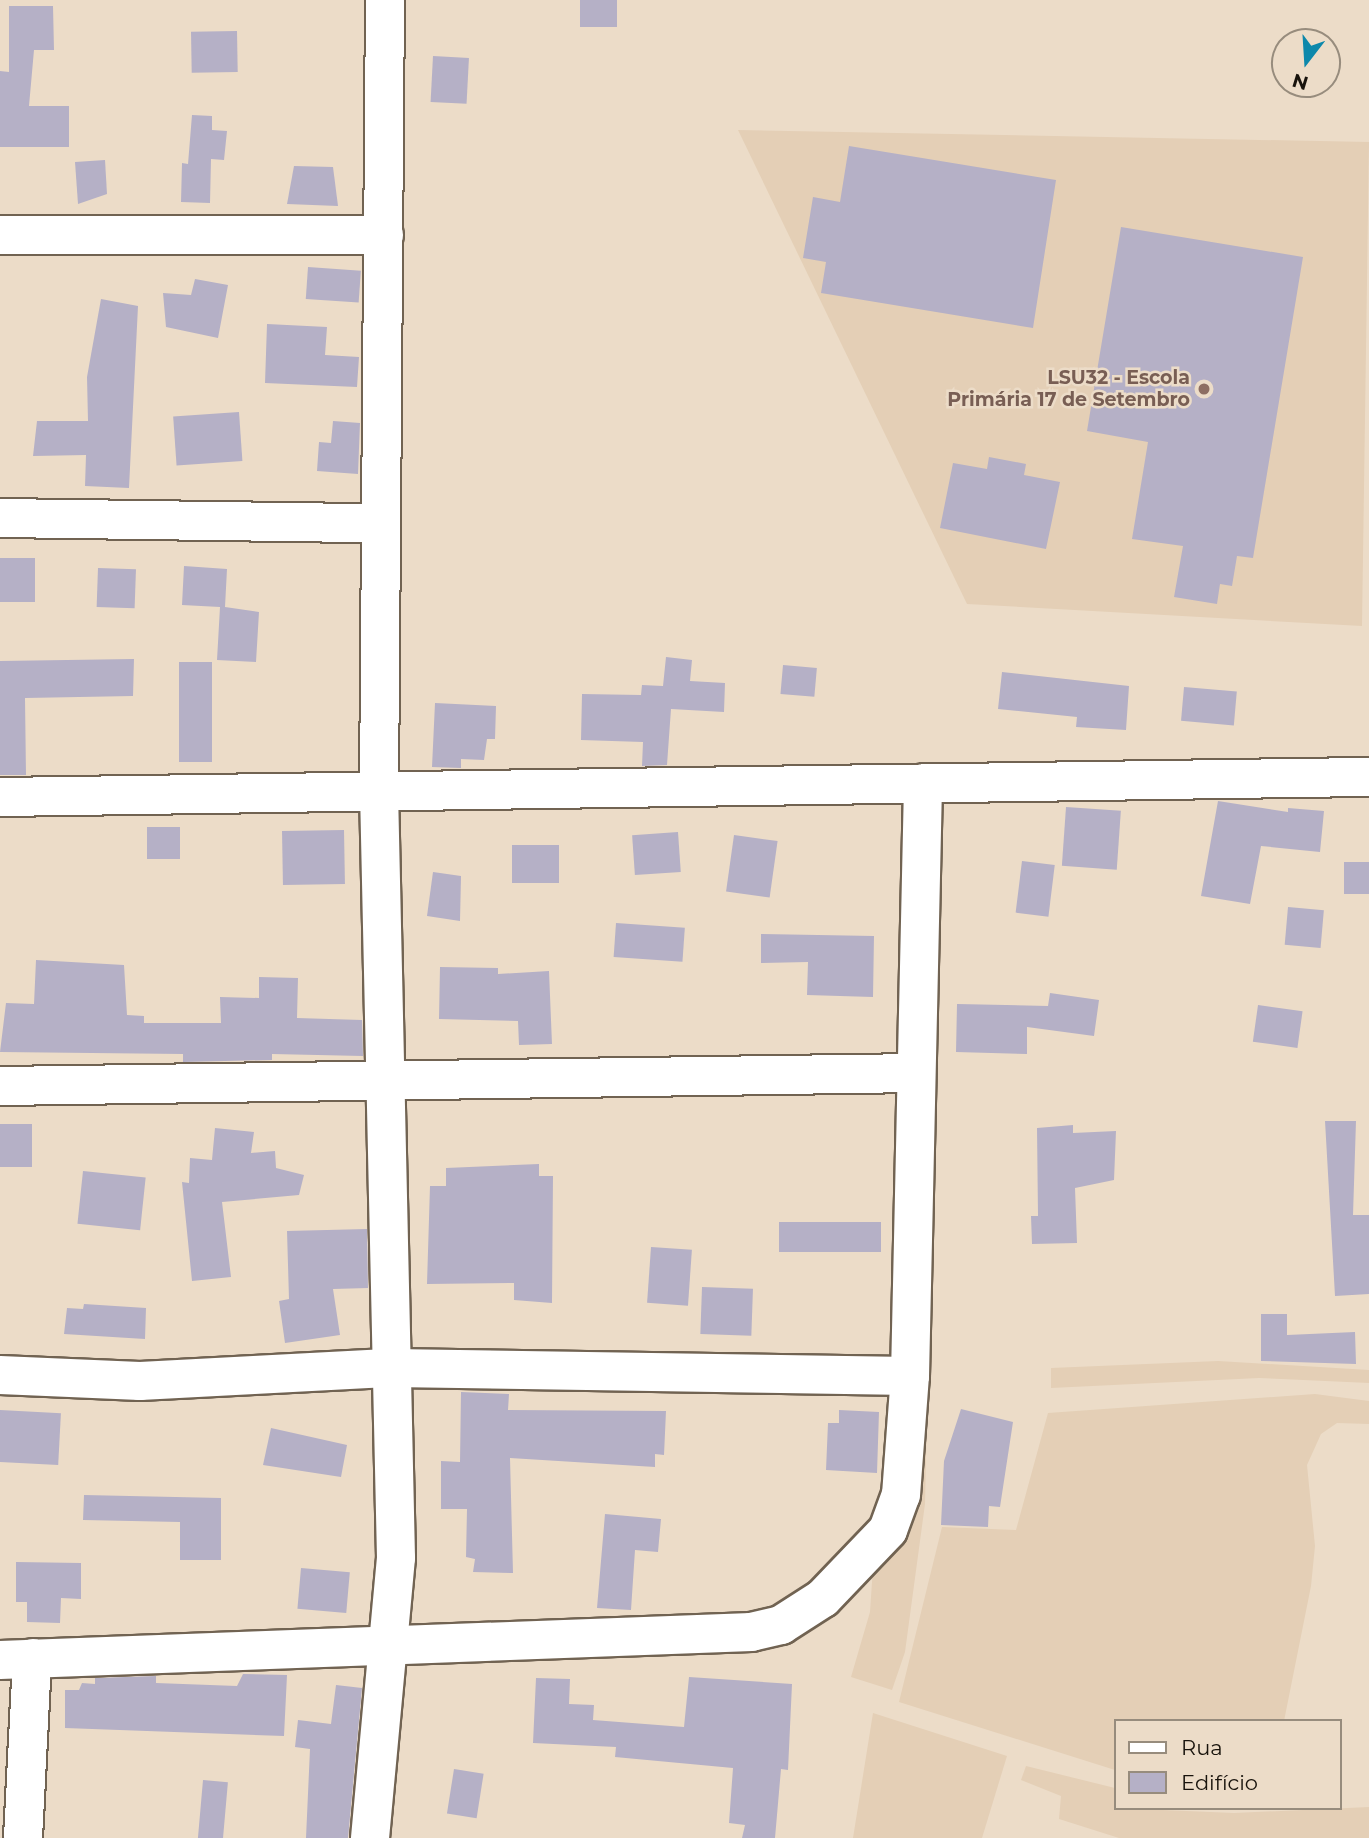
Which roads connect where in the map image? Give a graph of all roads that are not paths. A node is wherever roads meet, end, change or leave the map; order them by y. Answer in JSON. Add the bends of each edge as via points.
{"nodes":[{"id":1,"x":385,"y":0,"type":"edge"},
{"id":2,"x":0,"y":235,"type":"edge"},
{"id":3,"x":384,"y":235,"type":"junction"},
{"id":4,"x":0,"y":518,"type":"edge"},
{"id":5,"x":381,"y":523,"type":"junction"},
{"id":6,"x":1369,"y":777,"type":"edge"},
{"id":7,"x":923,"y":783,"type":"junction"},
{"id":8,"x":379,"y":792,"type":"junction"},
{"id":9,"x":0,"y":797,"type":"edge"},
{"id":10,"x":914,"y":1073,"type":"junction"},
{"id":11,"x":386,"y":1082,"type":"junction"},
{"id":12,"x":0,"y":1086,"type":"edge"},
{"id":13,"x":391,"y":1368,"type":"junction"},
{"id":14,"x":0,"y":1375,"type":"edge"},
{"id":15,"x":910,"y":1376,"type":"junction"},
{"id":16,"x":387,"y":1644,"type":"junction"},
{"id":17,"x":16,"y":1659,"type":"edge"},
{"id":18,"x":23,"y":1838,"type":"edge"},
{"id":19,"x":370,"y":1838,"type":"edge"}],
"edges":[{"from":1,"to":3,"type":"street"},
{"from":2,"to":3,"type":"street"},
{"from":3,"to":5,"type":"street"},
{"from":4,"to":5,"type":"street"},
{"from":5,"to":8,"type":"street"},
{"from":6,"to":7,"type":"street"},
{"from":7,"to":8,"type":"street"},
{"from":7,"to":10,"type":"street"},
{"from":8,"to":9,"type":"street"},
{"from":8,"to":11,"type":"street"},
{"from":10,"to":11,"type":"street"},
{"from":10,"to":15,"type":"street"},
{"from":11,"to":12,"type":"street"},
{"from":11,"to":13,"type":"street"},
{"from":13,"to":14,"type":"street","via":[[140,1381]]},
{"from":13,"to":15,"type":"street"},
{"from":13,"to":16,"type":"street","via":[[396,1558]]},
{"from":15,"to":16,"type":"street","via":[[901,1495],[888,1530],[823,1598],[781,1625],[751,1632]]},
{"from":16,"to":17,"type":"street"},
{"from":16,"to":19,"type":"street"},
{"from":17,"to":18,"type":"street"}]}
